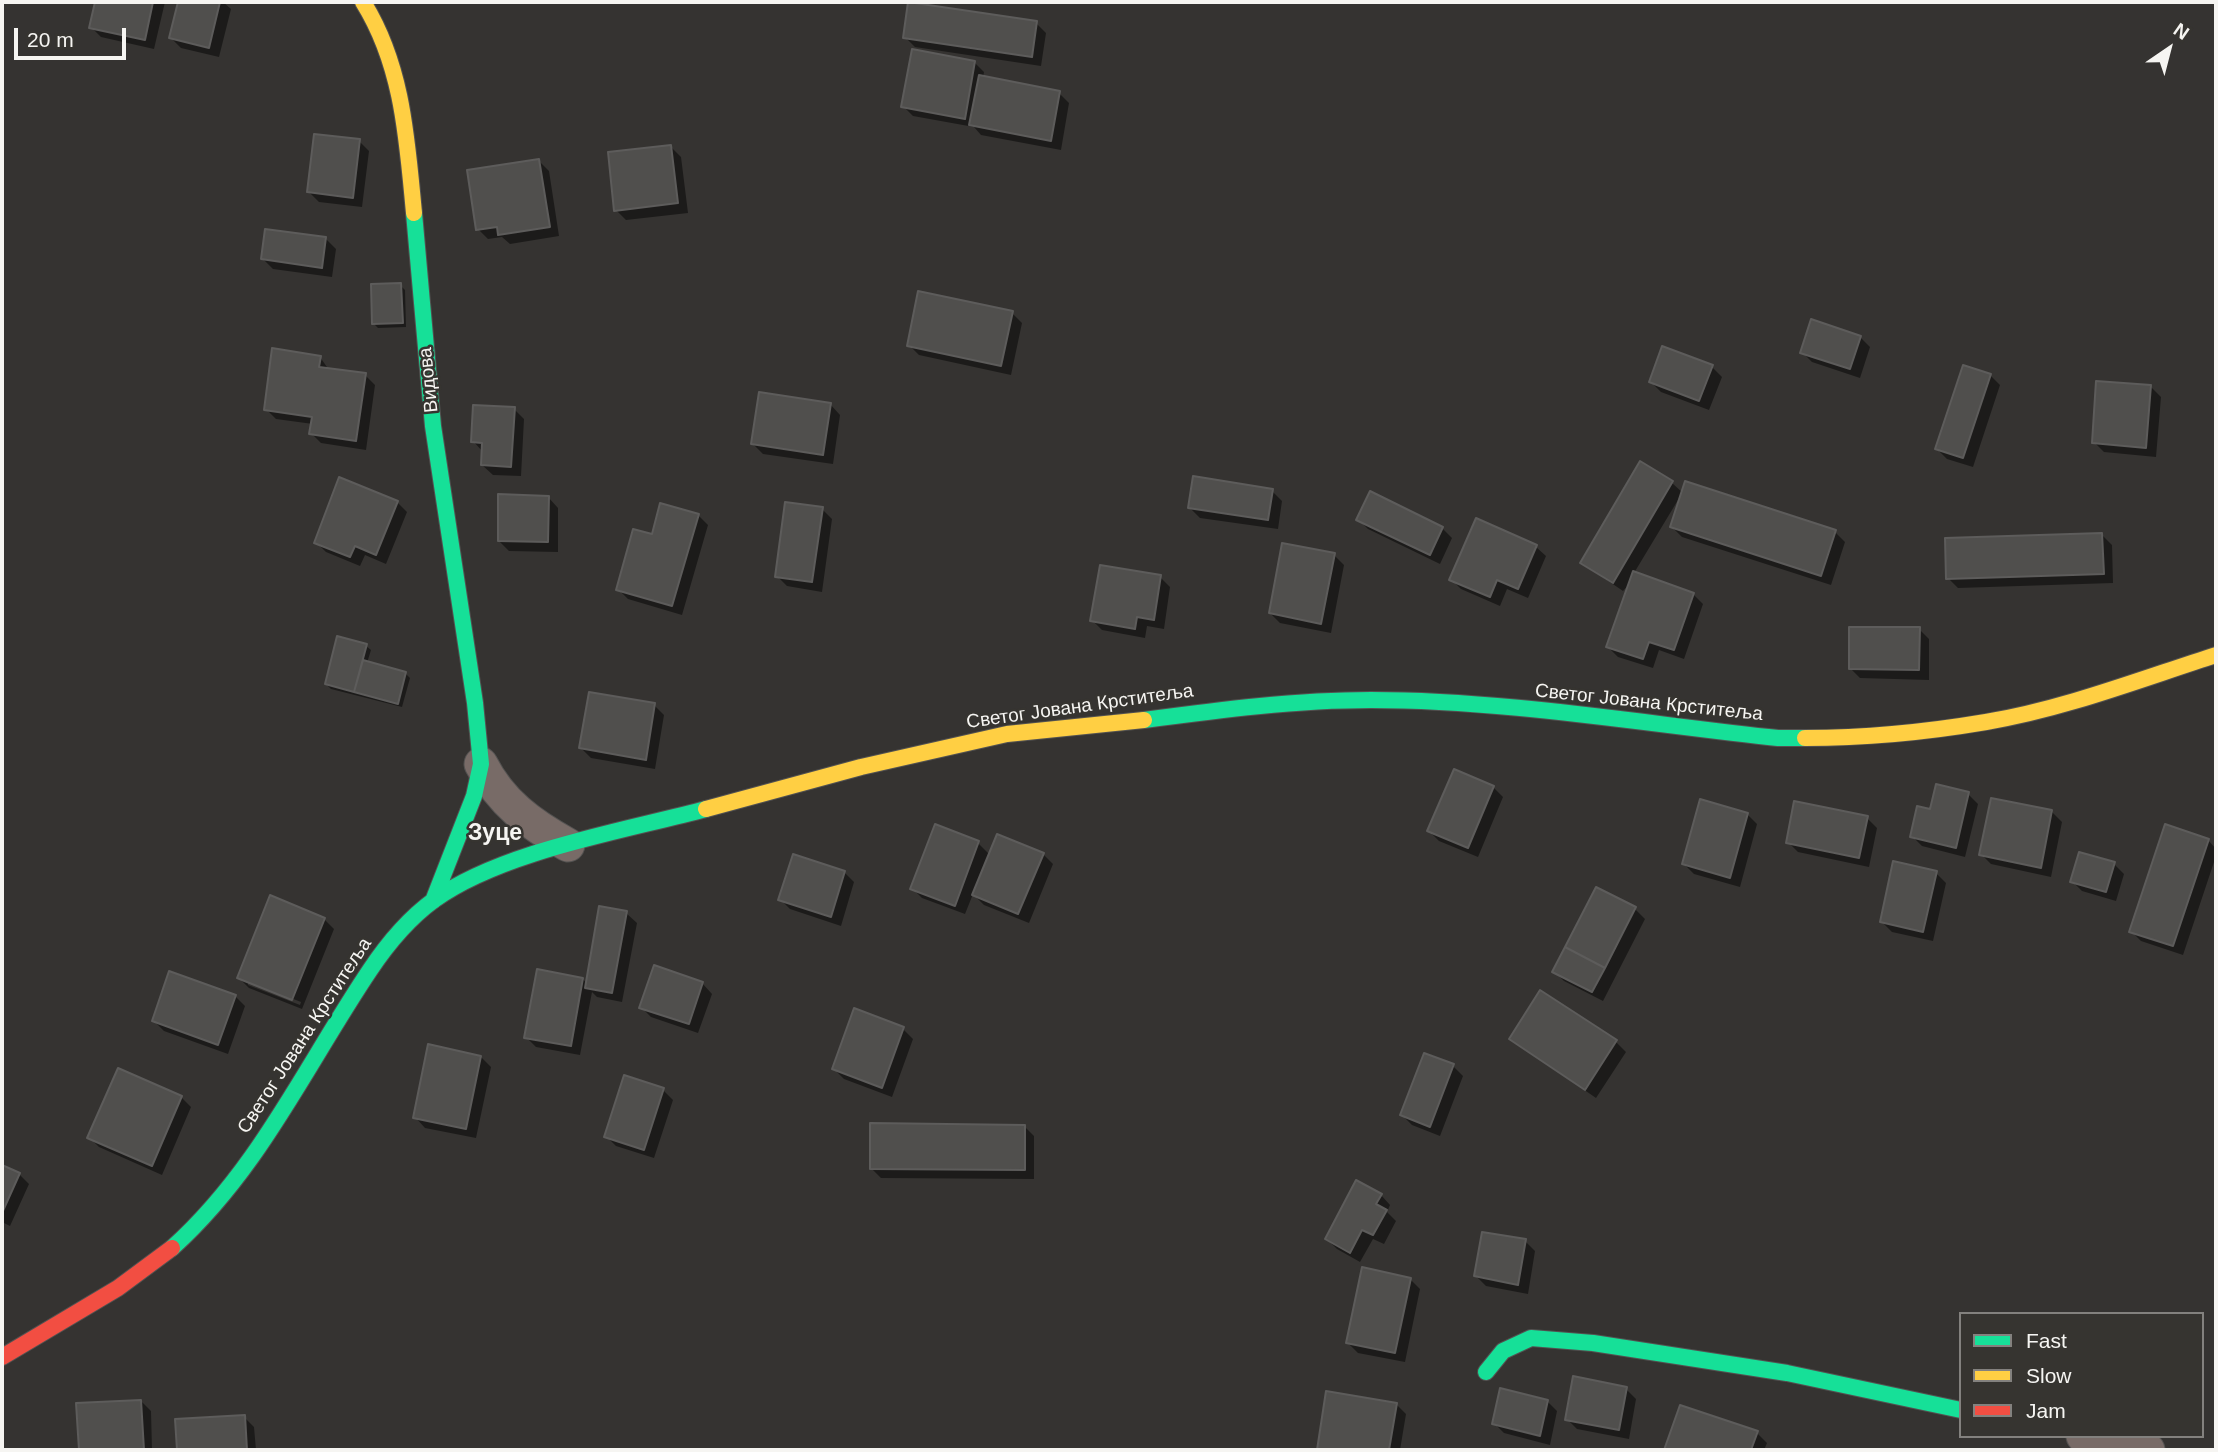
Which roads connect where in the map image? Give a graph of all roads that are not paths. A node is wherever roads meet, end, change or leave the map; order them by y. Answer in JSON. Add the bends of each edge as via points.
{"nodes":[{"id":1,"x":363,"y":2,"type":"edge"},
{"id":2,"x":2216,"y":655,"type":"edge"},
{"id":3,"x":481,"y":764,"type":"junction"},
{"id":4,"x":568,"y":845,"type":"junction"},
{"id":5,"x":433,"y":901,"type":"junction"},
{"id":6,"x":2,"y":1357,"type":"edge"},
{"id":7,"x":1486,"y":1372,"type":"dead end"},
{"id":8,"x":1959,"y":1410,"type":"edge"},
{"id":9,"x":2092,"y":1438,"type":"edge"},
{"id":10,"x":2148,"y":1450,"type":"edge"}],
"edges":[{"from":1,"to":3,"type":"street","name":"Видова","via":[[393,64],[406,124],[433,426]]},
{"from":2,"to":4,"type":"street","name":"Светог Јована Крститеља","via":[[1986,722],[1838,738],[1778,738],[1430,702],[1371,701],[1227,709],[1007,734]]},
{"from":3,"to":4,"type":"street","name":"Видова","via":[[510,806]]},
{"from":3,"to":5,"type":"street","name":"Видова","via":[[474,796]]},
{"from":4,"to":5,"type":"street","name":"Светог Јована Крститеља","via":[[472,876]]},
{"from":5,"to":6,"type":"street","name":"Светог Јована Крститеља","via":[[408,921],[373,965],[220,1201],[126,1284]]},
{"from":7,"to":8,"type":"street","via":[[1503,1350],[1531,1338],[1594,1343],[1787,1373]]},
{"from":9,"to":10,"type":"street"}]}
